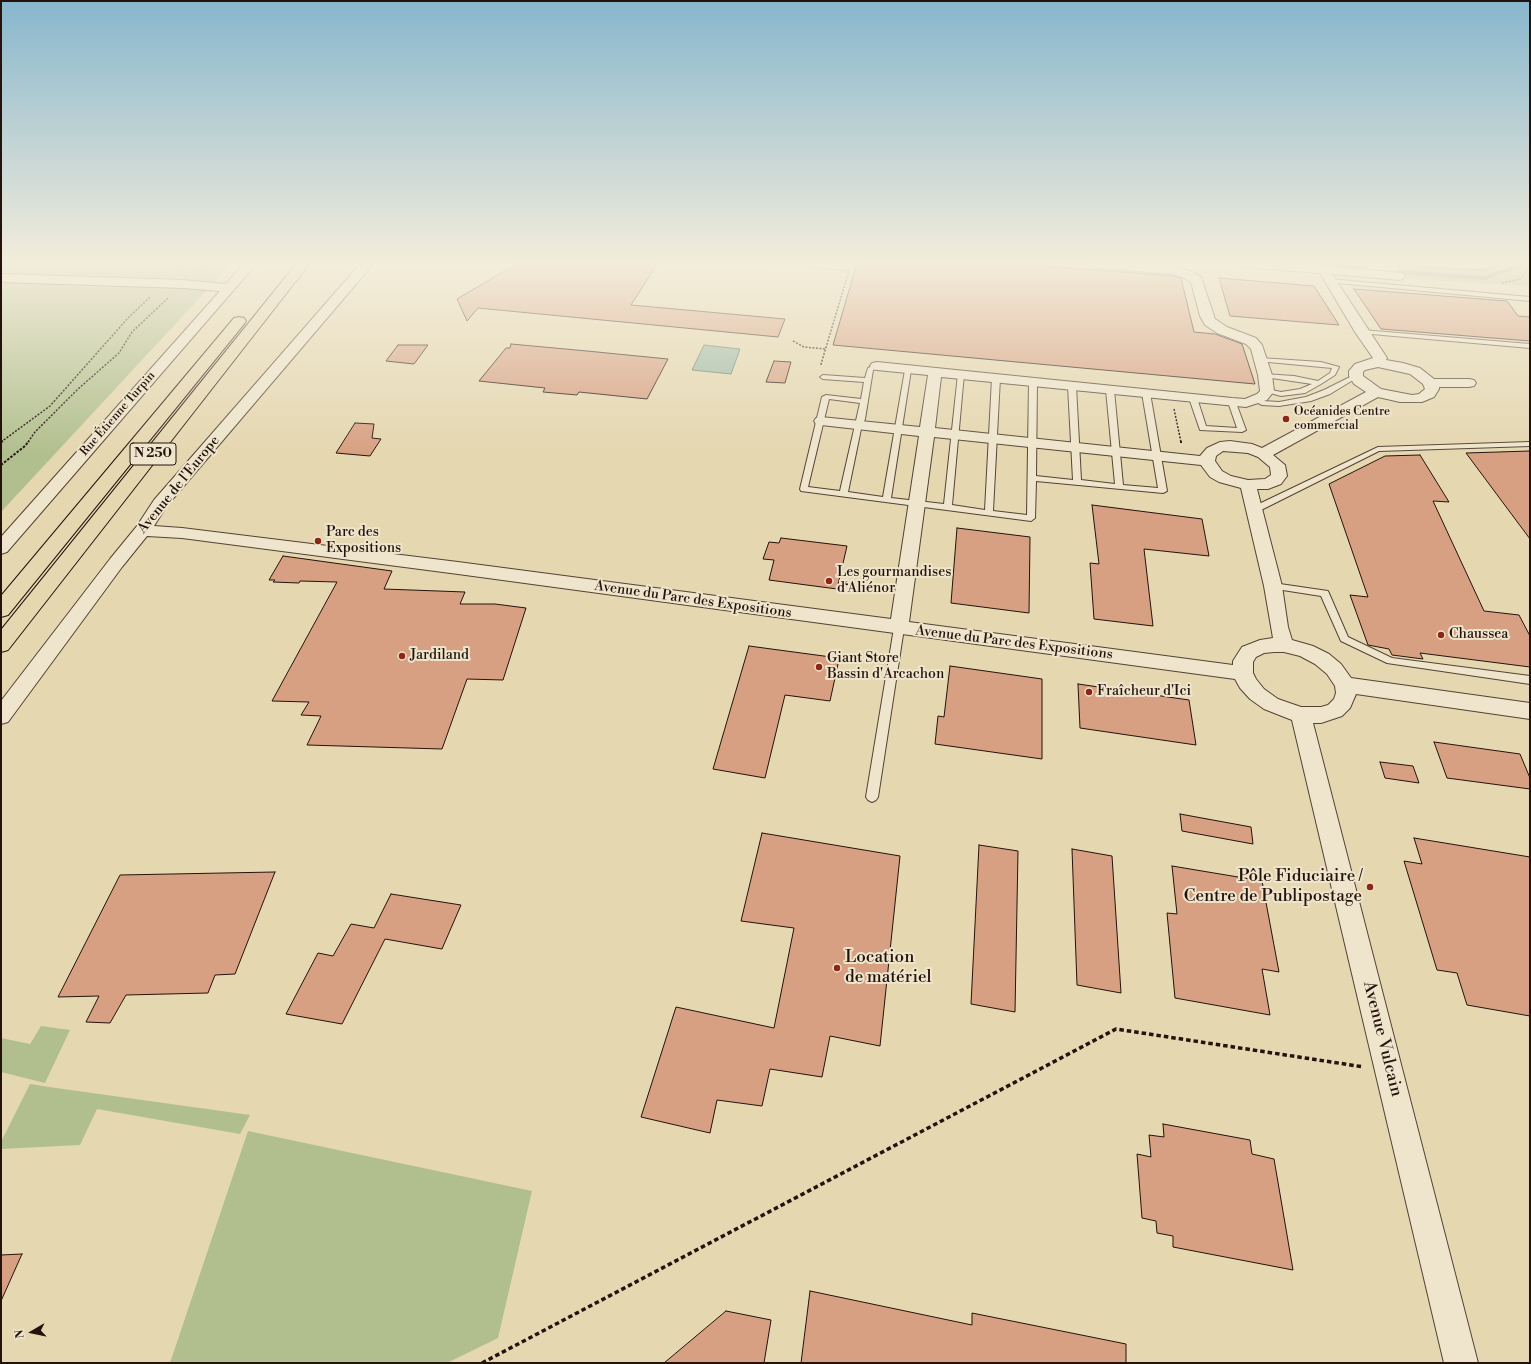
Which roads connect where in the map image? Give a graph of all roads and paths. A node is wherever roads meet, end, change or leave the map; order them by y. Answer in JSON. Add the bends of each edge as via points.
{"nodes":[{"id":1,"x":120,"y":327,"type":"edge"},
{"id":2,"x":138,"y":327,"type":"edge"},
{"id":3,"x":195,"y":327,"type":"edge"},
{"id":4,"x":235,"y":327,"type":"edge"},
{"id":5,"x":254,"y":327,"type":"edge"},
{"id":6,"x":312,"y":327,"type":"edge"},
{"id":7,"x":833,"y":327,"type":"edge"},
{"id":8,"x":1217,"y":327,"type":"edge"},
{"id":9,"x":1359,"y":327,"type":"edge"},
{"id":10,"x":1362,"y":332,"type":"junction"},
{"id":11,"x":793,"y":341,"type":"dead end"},
{"id":12,"x":1530,"y":346,"type":"edge"},
{"id":13,"x":826,"y":349,"type":"junction"},
{"id":14,"x":1260,"y":360,"type":"junction"},
{"id":15,"x":1378,"y":363,"type":"junction"},
{"id":16,"x":829,"y":365,"type":"dead end"},
{"id":17,"x":877,"y":366,"type":"joint"},
{"id":18,"x":908,"y":370,"type":"junction"},
{"id":19,"x":936,"y":373,"type":"junction"},
{"id":20,"x":961,"y":374,"type":"junction"},
{"id":21,"x":1265,"y":375,"type":"junction"},
{"id":22,"x":1356,"y":376,"type":"junction"},
{"id":23,"x":823,"y":377,"type":"dead end"},
{"id":24,"x":996,"y":378,"type":"junction"},
{"id":25,"x":868,"y":380,"type":"junction"},
{"id":26,"x":1033,"y":382,"type":"junction"},
{"id":27,"x":1319,"y":383,"type":"junction"},
{"id":28,"x":1430,"y":383,"type":"junction"},
{"id":29,"x":1469,"y":384,"type":"dead end"},
{"id":30,"x":1072,"y":386,"type":"junction"},
{"id":31,"x":1110,"y":390,"type":"junction"},
{"id":32,"x":1267,"y":391,"type":"junction"},
{"id":33,"x":1376,"y":392,"type":"junction"},
{"id":34,"x":1146,"y":393,"type":"junction"},
{"id":35,"x":1171,"y":396,"type":"junction"},
{"id":36,"x":1193,"y":398,"type":"junction"},
{"id":37,"x":1256,"y":400,"type":"junction"},
{"id":38,"x":864,"y":401,"type":"junction"},
{"id":39,"x":1232,"y":402,"type":"junction"},
{"id":40,"x":821,"y":421,"type":"junction"},
{"id":41,"x":859,"y":424,"type":"junction"},
{"id":42,"x":899,"y":429,"type":"junction"},
{"id":43,"x":927,"y":432,"type":"junction"},
{"id":44,"x":955,"y":434,"type":"junction"},
{"id":45,"x":993,"y":439,"type":"junction"},
{"id":46,"x":1,"y":442,"type":"edge"},
{"id":47,"x":1033,"y":443,"type":"junction"},
{"id":48,"x":1530,"y":444,"type":"edge"},
{"id":49,"x":1075,"y":447,"type":"junction"},
{"id":50,"x":1116,"y":452,"type":"junction"},
{"id":51,"x":1263,"y":454,"type":"junction"},
{"id":52,"x":1157,"y":456,"type":"junction"},
{"id":53,"x":1184,"y":459,"type":"junction"},
{"id":54,"x":1207,"y":461,"type":"junction"},
{"id":55,"x":1,"y":465,"type":"edge"},
{"id":56,"x":1033,"y":478,"type":"junction"},
{"id":57,"x":1077,"y":482,"type":"junction"},
{"id":58,"x":1119,"y":486,"type":"junction"},
{"id":59,"x":1248,"y":486,"type":"junction"},
{"id":60,"x":844,"y":494,"type":"junction"},
{"id":61,"x":887,"y":500,"type":"junction"},
{"id":62,"x":916,"y":504,"type":"junction"},
{"id":63,"x":1252,"y":505,"type":"junction"},
{"id":64,"x":948,"y":508,"type":"junction"},
{"id":65,"x":989,"y":513,"type":"junction"},
{"id":66,"x":143,"y":530,"type":"junction"},
{"id":67,"x":1,"y":548,"type":"edge"},
{"id":68,"x":1273,"y":586,"type":"junction"},
{"id":69,"x":1,"y":610,"type":"edge"},
{"id":70,"x":899,"y":628,"type":"junction"},
{"id":71,"x":1,"y":645,"type":"edge"},
{"id":72,"x":1284,"y":645,"type":"junction"},
{"id":73,"x":1243,"y":673,"type":"junction"},
{"id":74,"x":1530,"y":680,"type":"edge"},
{"id":75,"x":1345,"y":685,"type":"junction"},
{"id":76,"x":1530,"y":711,"type":"edge"},
{"id":77,"x":1301,"y":715,"type":"junction"},
{"id":78,"x":1,"y":716,"type":"edge"},
{"id":79,"x":872,"y":798,"type":"dead end"},
{"id":80,"x":1389,"y":1070,"type":"junction"},
{"id":81,"x":482,"y":1363,"type":"edge"},
{"id":82,"x":1461,"y":1363,"type":"edge"}],
"edges":[{"from":1,"to":46,"type":"path","via":[[50,406]]},
{"from":2,"to":55,"type":"path","via":[[119,353],[78,389],[35,432],[25,446]]},
{"from":3,"to":67,"type":"street","name":"Rue Étienne Turpin"},
{"from":4,"to":69,"type":"highway","number":"N 250"},
{"from":5,"to":71,"type":"highway","number":"N 250"},
{"from":6,"to":66,"type":"street","name":"Avenue de l'Europe","via":[[160,504]]},
{"from":7,"to":13,"type":"path"},
{"from":8,"to":14,"type":"street","via":[[1251,341],[1257,348]]},
{"from":9,"to":10,"type":"street"},
{"from":10,"to":12,"type":"lane"},
{"from":10,"to":15,"type":"street","via":[[1380,358]]},
{"from":11,"to":13,"type":"path","via":[[804,347]]},
{"from":13,"to":16,"type":"path","via":[[821,364]]},
{"from":14,"to":21,"type":"street"},
{"from":14,"to":27,"type":"lane","via":[[1336,367],[1333,374]]},
{"from":15,"to":22,"type":"street","via":[[1360,367],[1356,371]]},
{"from":15,"to":28,"type":"street","via":[[1403,367],[1424,377]]},
{"from":17,"to":18,"type":"street"},
{"from":17,"to":25,"type":"lane","via":[[870,369]]},
{"from":18,"to":19,"type":"street"},
{"from":18,"to":42,"type":"lane"},
{"from":19,"to":20,"type":"street"},
{"from":19,"to":43,"type":"street"},
{"from":20,"to":24,"type":"street"},
{"from":20,"to":44,"type":"lane"},
{"from":21,"to":27,"type":"lane"},
{"from":21,"to":32,"type":"street"},
{"from":22,"to":33,"type":"street","via":[[1366,387]]},
{"from":22,"to":37,"type":"lane","via":[[1308,399],[1279,404]]},
{"from":23,"to":25,"type":"lane"},
{"from":24,"to":26,"type":"street"},
{"from":24,"to":45,"type":"lane"},
{"from":25,"to":38,"type":"lane"},
{"from":26,"to":30,"type":"street"},
{"from":26,"to":47,"type":"lane"},
{"from":27,"to":32,"type":"lane","via":[[1302,391],[1281,394]]},
{"from":28,"to":29,"type":"street"},
{"from":28,"to":33,"type":"street","via":[[1432,389],[1422,398],[1400,398]]},
{"from":30,"to":31,"type":"street"},
{"from":30,"to":49,"type":"lane"},
{"from":31,"to":34,"type":"street"},
{"from":31,"to":50,"type":"lane"},
{"from":32,"to":37,"type":"street"},
{"from":33,"to":51,"type":"street"},
{"from":34,"to":35,"type":"street"},
{"from":34,"to":52,"type":"lane"},
{"from":35,"to":36,"type":"street"},
{"from":35,"to":53,"type":"path"},
{"from":36,"to":39,"type":"street"},
{"from":36,"to":39,"type":"lane","via":[[1203,428],[1242,430]]},
{"from":37,"to":39,"type":"street"},
{"from":38,"to":40,"type":"lane","via":[[826,397]]},
{"from":38,"to":41,"type":"lane"},
{"from":40,"to":41,"type":"street"},
{"from":40,"to":60,"type":"lane","via":[[804,489]]},
{"from":41,"to":42,"type":"street"},
{"from":41,"to":60,"type":"lane"},
{"from":42,"to":43,"type":"street"},
{"from":42,"to":61,"type":"lane"},
{"from":43,"to":44,"type":"street"},
{"from":43,"to":62,"type":"street"},
{"from":44,"to":45,"type":"street"},
{"from":44,"to":64,"type":"lane"},
{"from":45,"to":47,"type":"street"},
{"from":45,"to":65,"type":"lane"},
{"from":47,"to":49,"type":"street"},
{"from":47,"to":56,"type":"lane"},
{"from":48,"to":63,"type":"lane","via":[[1378,449],[1260,506]]},
{"from":49,"to":50,"type":"street"},
{"from":49,"to":57,"type":"lane"},
{"from":50,"to":52,"type":"street"},
{"from":50,"to":58,"type":"lane"},
{"from":51,"to":54,"type":"street","via":[[1230,446],[1220,447],[1208,455]]},
{"from":51,"to":59,"type":"street","via":[[1277,465],[1279,476],[1268,484]]},
{"from":52,"to":53,"type":"street"},
{"from":52,"to":58,"type":"lane","via":[[1163,491]]},
{"from":53,"to":54,"type":"street"},
{"from":54,"to":59,"type":"street","via":[[1220,476]]},
{"from":56,"to":57,"type":"lane"},
{"from":56,"to":65,"type":"lane","via":[[1031,518]]},
{"from":57,"to":58,"type":"lane"},
{"from":59,"to":63,"type":"street"},
{"from":60,"to":61,"type":"lane"},
{"from":61,"to":62,"type":"lane"},
{"from":62,"to":64,"type":"lane"},
{"from":62,"to":70,"type":"street"},
{"from":63,"to":68,"type":"street"},
{"from":64,"to":65,"type":"lane"},
{"from":66,"to":70,"type":"street","name":"Avenue du Parc des Expositions","via":[[458,568]]},
{"from":66,"to":78,"type":"street","name":"Avenue de l'Europe"},
{"from":68,"to":72,"type":"street"},
{"from":68,"to":74,"type":"lane","via":[[1325,593],[1344,639],[1390,661]]},
{"from":70,"to":73,"type":"street","name":"Avenue du Parc des Expositions"},
{"from":70,"to":79,"type":"lane"},
{"from":72,"to":73,"type":"street","via":[[1260,647],[1250,652],[1243,661]]},
{"from":72,"to":75,"type":"street","via":[[1322,659],[1334,669]]},
{"from":73,"to":77,"type":"street","via":[[1247,683],[1257,694],[1271,704]]},
{"from":75,"to":76,"type":"street"},
{"from":75,"to":77,"type":"street","via":[[1343,703],[1334,711],[1321,715]]},
{"from":77,"to":80,"type":"street","name":"Avenue Vulcain"},
{"from":80,"to":81,"type":"path","via":[[1116,1029]]},
{"from":80,"to":82,"type":"street","name":"Avenue Vulcain"}]}
